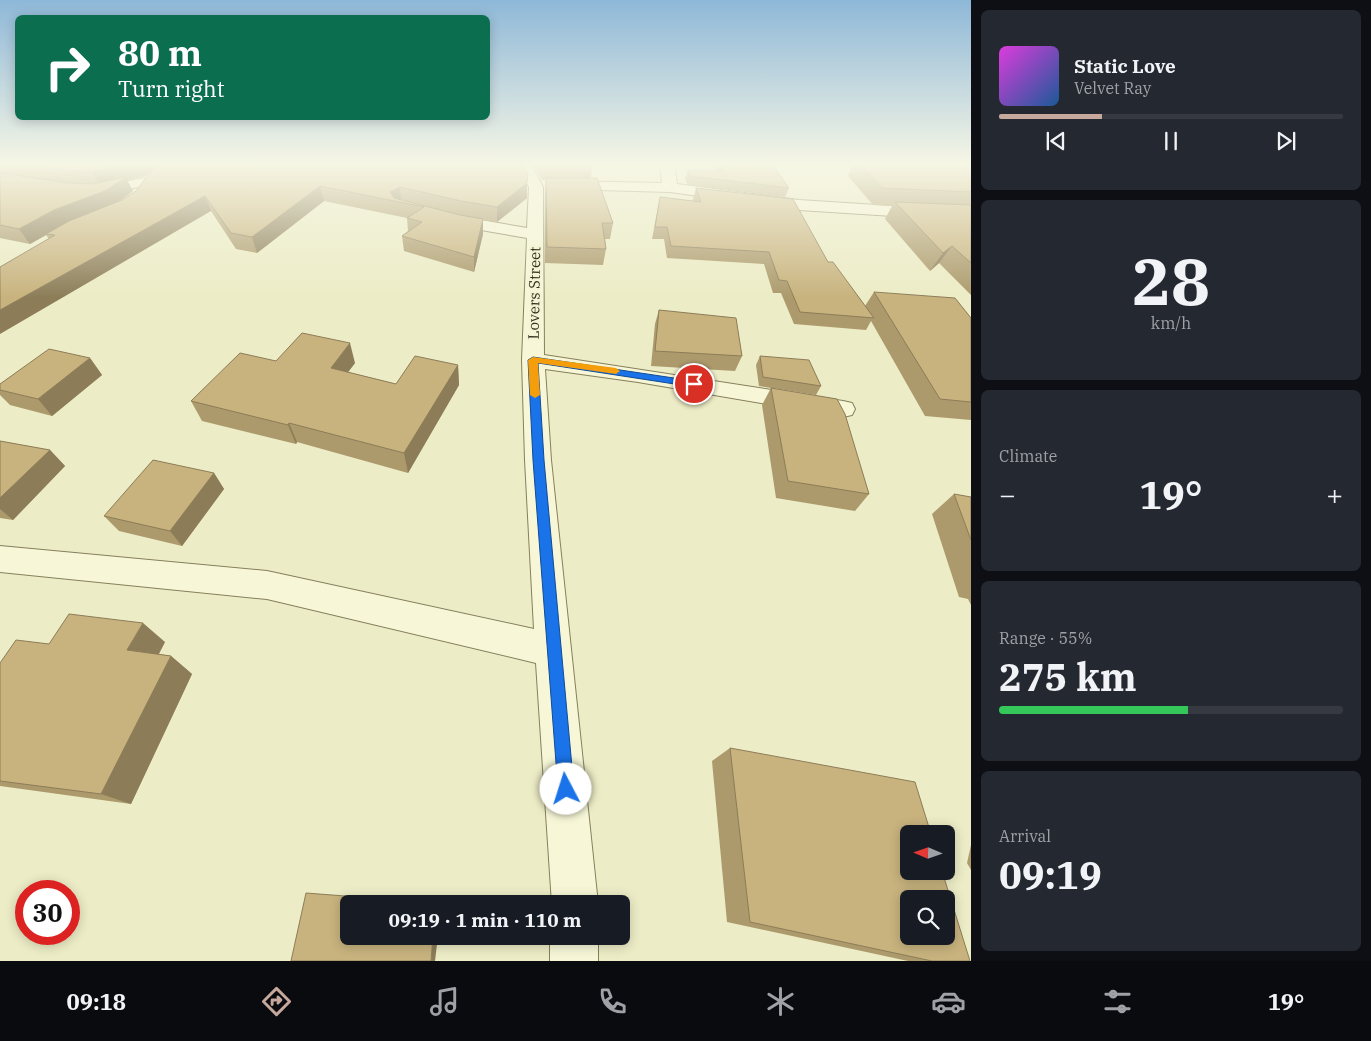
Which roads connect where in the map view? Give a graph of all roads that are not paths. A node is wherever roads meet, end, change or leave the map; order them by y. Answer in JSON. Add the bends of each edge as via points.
{"nodes":[{"id":1,"x":533,"y":208,"type":"edge"},
{"id":2,"x":843,"y":208,"type":"edge"},
{"id":3,"x":435,"y":216,"type":"edge"},
{"id":4,"x":971,"y":216,"type":"edge"},
{"id":5,"x":536,"y":235,"type":"junction"},
{"id":6,"x":533,"y":360,"type":"junction"},
{"id":7,"x":843,"y":409,"type":"edge"},
{"id":8,"x":0,"y":559,"type":"edge"},
{"id":9,"x":553,"y":650,"type":"junction"},
{"id":10,"x":575,"y":895,"type":"edge"},
{"id":11,"x":574,"y":945,"type":"edge"},
{"id":12,"x":574,"y":961,"type":"edge"}],
"edges":[{"from":1,"to":5,"type":"street","name":"Lovers Street"},
{"from":2,"to":4,"type":"street"},
{"from":3,"to":5,"type":"street"},
{"from":5,"to":6,"type":"street","name":"Lovers Street"},
{"from":6,"to":7,"type":"street","via":[[638,374]]},
{"from":6,"to":9,"type":"street","name":"Lovers Street"},
{"from":8,"to":9,"type":"street","via":[[267,585]]},
{"from":9,"to":10,"type":"street","name":"Lovers Street"},
{"from":11,"to":12,"type":"street"}]}
